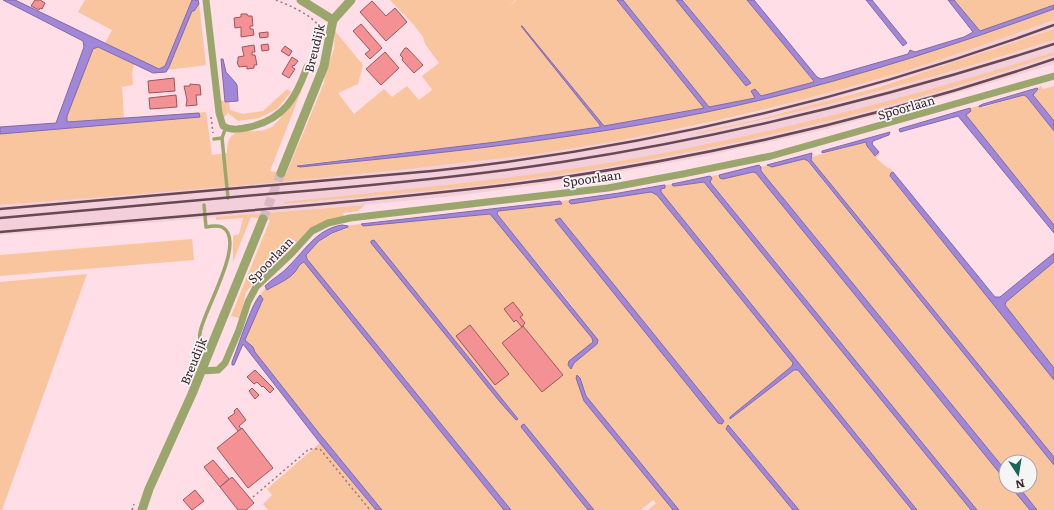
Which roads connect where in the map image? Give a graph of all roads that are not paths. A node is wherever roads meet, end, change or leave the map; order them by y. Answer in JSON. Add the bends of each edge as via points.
{"nodes":[{"id":1,"x":206,"y":0,"type":"edge"},
{"id":2,"x":301,"y":0,"type":"edge"},
{"id":3,"x":351,"y":0,"type":"edge"},
{"id":4,"x":333,"y":20,"type":"junction"},
{"id":5,"x":307,"y":68,"type":"dead end"},
{"id":6,"x":1054,"y":76,"type":"edge"},
{"id":7,"x":226,"y":127,"type":"junction"},
{"id":8,"x":222,"y":138,"type":"junction"},
{"id":9,"x":214,"y":139,"type":"dead end"},
{"id":10,"x":281,"y":174,"type":"tunnel mouth"},
{"id":11,"x":228,"y":198,"type":"dead end"},
{"id":12,"x":204,"y":205,"type":"dead end"},
{"id":13,"x":262,"y":219,"type":"tunnel mouth"},
{"id":14,"x":210,"y":351,"type":"junction"},
{"id":15,"x":201,"y":371,"type":"junction"},
{"id":16,"x":142,"y":510,"type":"edge"}],
"edges":[{"from":1,"to":7,"type":"street","via":[[219,113],[221,122]]},
{"from":2,"to":4,"type":"street"},
{"from":3,"to":4,"type":"street","name":"Breudijk"},
{"from":4,"to":10,"type":"street","name":"Breudijk","via":[[324,66]]},
{"from":5,"to":7,"type":"street","via":[[295,97],[271,120],[237,129]]},
{"from":6,"to":15,"type":"street","name":"Spoorlaan","via":[[771,156],[608,188],[350,218],[328,224],[312,231],[256,287],[228,358],[222,367],[215,371]]},
{"from":7,"to":8,"type":"lane"},
{"from":8,"to":9,"type":"lane"},
{"from":8,"to":11,"type":"lane"},
{"from":12,"to":14,"type":"lane","via":[[206,227],[223,227],[229,243],[224,270],[199,334],[202,345]]},
{"from":13,"to":14,"type":"street","name":"Breudijk"},
{"from":14,"to":15,"type":"street","name":"Breudijk"},
{"from":15,"to":16,"type":"street","name":"Breudijk"}]}
